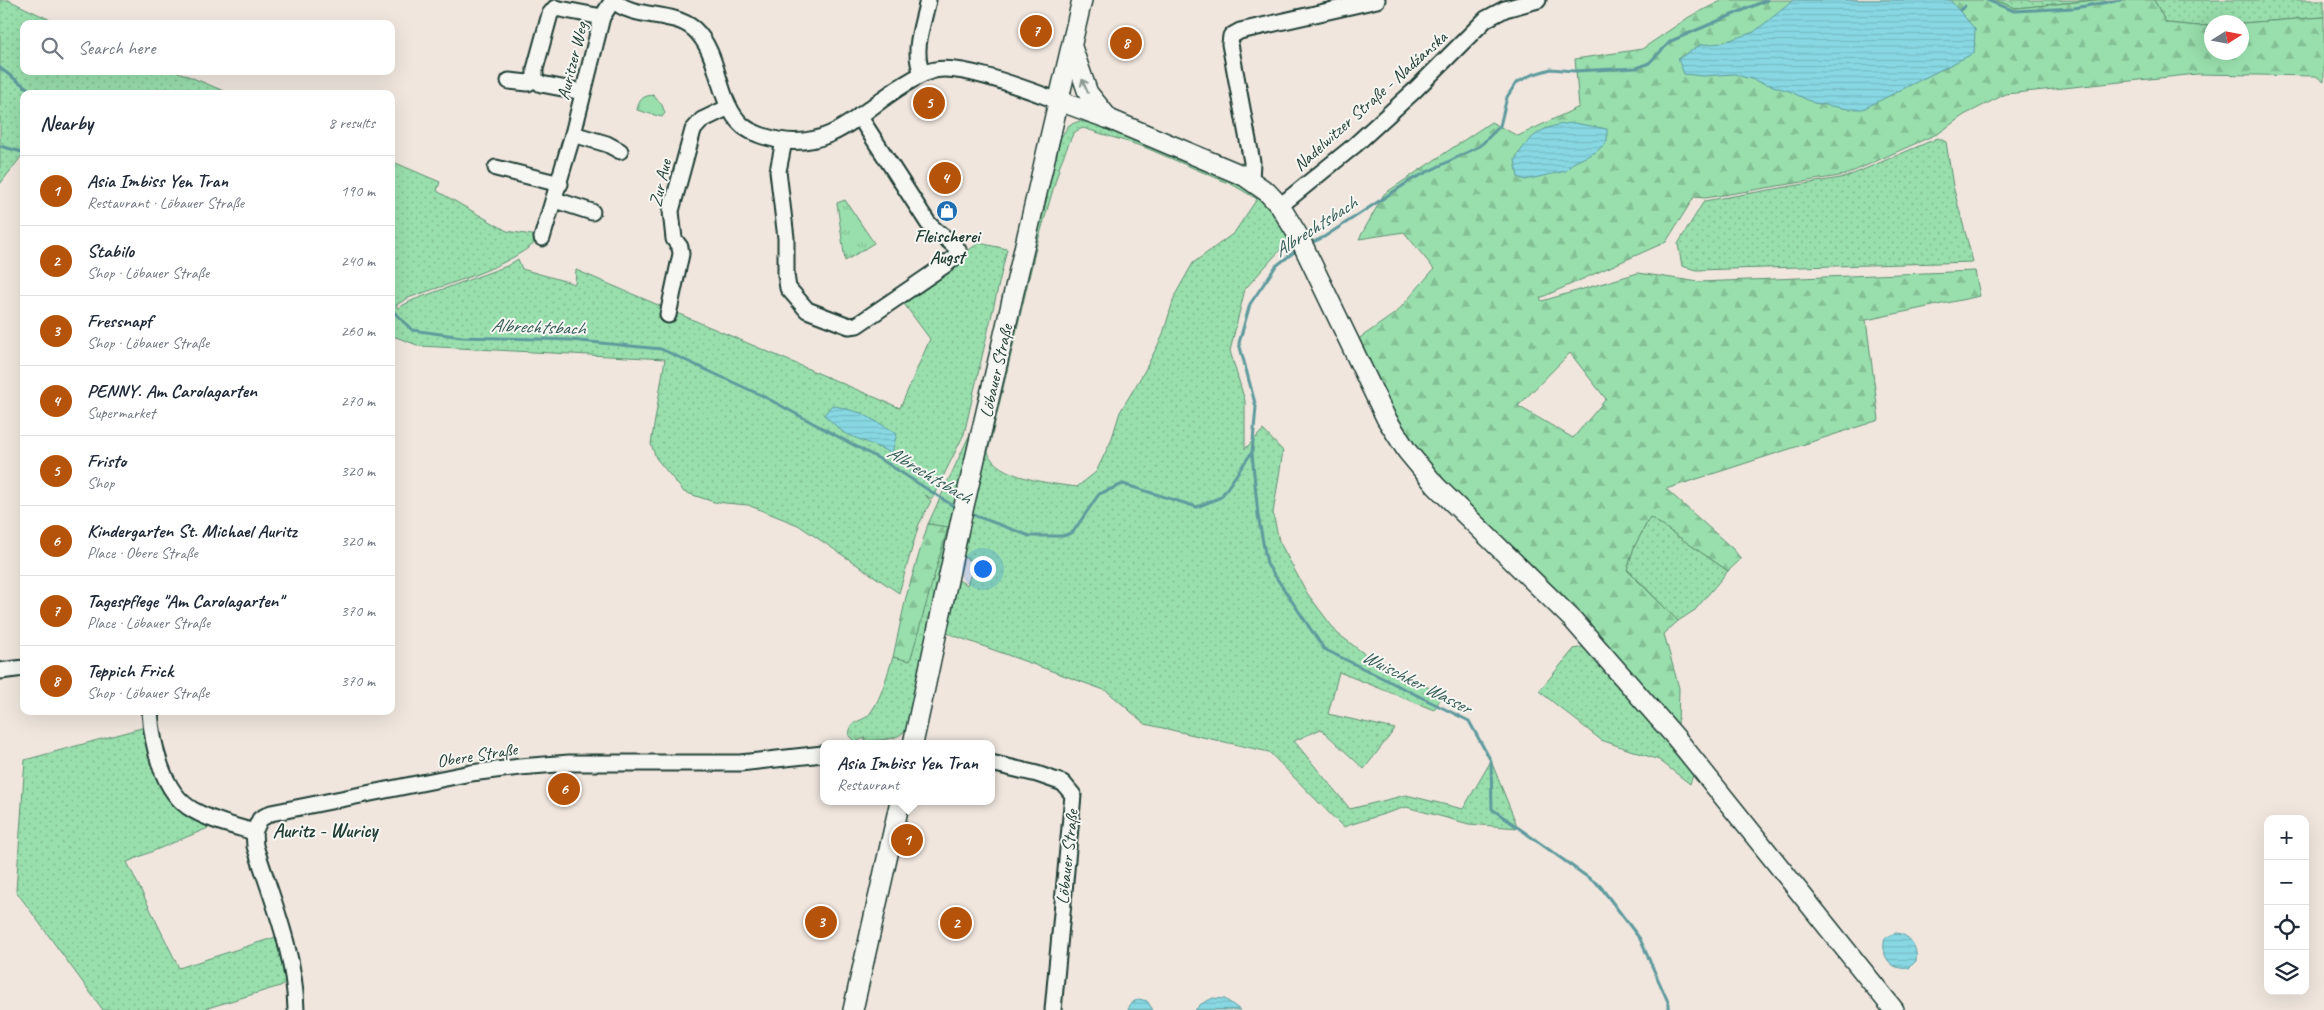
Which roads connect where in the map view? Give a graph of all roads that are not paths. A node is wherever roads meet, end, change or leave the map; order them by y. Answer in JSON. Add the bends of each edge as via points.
{"nodes":[{"id":1,"x":613,"y":0,"type":"edge"},
{"id":2,"x":928,"y":0,"type":"edge"},
{"id":3,"x":1082,"y":0,"type":"edge"},
{"id":4,"x":1377,"y":0,"type":"edge"},
{"id":5,"x":1538,"y":0,"type":"edge"},
{"id":6,"x":551,"y":7,"type":"edge"},
{"id":7,"x":602,"y":17,"type":"junction"},
{"id":8,"x":1072,"y":47,"type":"junction"},
{"id":9,"x":922,"y":73,"type":"junction"},
{"id":10,"x":535,"y":79,"type":"junction"},
{"id":11,"x":509,"y":81,"type":"dead end"},
{"id":12,"x":583,"y":92,"type":"junction"},
{"id":13,"x":1059,"y":101,"type":"junction"},
{"id":14,"x":729,"y":107,"type":"junction"},
{"id":15,"x":859,"y":116,"type":"junction"},
{"id":16,"x":1109,"y":119,"type":"junction"},
{"id":17,"x":573,"y":134,"type":"junction"},
{"id":18,"x":784,"y":141,"type":"junction"},
{"id":19,"x":620,"y":151,"type":"dead end"},
{"id":20,"x":496,"y":168,"type":"dead end"},
{"id":21,"x":1251,"y":180,"type":"junction"},
{"id":22,"x":560,"y":184,"type":"junction"},
{"id":23,"x":555,"y":200,"type":"junction"},
{"id":24,"x":1280,"y":206,"type":"junction"},
{"id":25,"x":592,"y":212,"type":"dead end"},
{"id":26,"x":542,"y":238,"type":"dead end"},
{"id":27,"x":668,"y":315,"type":"dead end"},
{"id":28,"x":20,"y":668,"type":"edge"},
{"id":29,"x":0,"y":671,"type":"edge"},
{"id":30,"x":150,"y":715,"type":"edge"},
{"id":31,"x":914,"y":740,"type":"edge"},
{"id":32,"x":820,"y":754,"type":"edge"},
{"id":33,"x":995,"y":764,"type":"edge"},
{"id":34,"x":899,"y":805,"type":"edge"},
{"id":35,"x":254,"y":832,"type":"junction"},
{"id":36,"x":296,"y":1010,"type":"edge"},
{"id":37,"x":852,"y":1010,"type":"edge"},
{"id":38,"x":1053,"y":1010,"type":"edge"},
{"id":39,"x":1894,"y":1010,"type":"edge"}],
"edges":[{"from":1,"to":7,"type":"street","name":"Auritzer Weg"},
{"from":1,"to":14,"type":"street","via":[[621,6],[673,19],[692,28],[708,46]]},
{"from":2,"to":9,"type":"street","via":[[917,50]]},
{"from":3,"to":8,"type":"main road","name":"Löbauer Straße"},
{"from":4,"to":21,"type":"street","via":[[1240,31],[1231,36],[1252,162]]},
{"from":5,"to":24,"type":"street","name":"Nadelwitzer Straße - Nadźanska","via":[[1505,9],[1486,19],[1414,91]]},
{"from":6,"to":7,"type":"street"},
{"from":6,"to":10,"type":"street","via":[[534,69]]},
{"from":7,"to":12,"type":"street","name":"Auritzer Weg"},
{"from":8,"to":13,"type":"main road","name":"Löbauer Straße"},
{"from":16,"to":8,"type":"main road","one_way":true,"via":[[1088,93]]},
{"from":9,"to":13,"type":"street","via":[[945,69],[961,71]]},
{"from":9,"to":15,"type":"street"},
{"from":10,"to":11,"type":"street","via":[[528,83]]},
{"from":10,"to":12,"type":"street","via":[[541,84]]},
{"from":12,"to":17,"type":"street","name":"Auritzer Weg"},
{"from":13,"to":16,"type":"main road"},
{"from":13,"to":31,"type":"main road","name":"Löbauer Straße","via":[[963,511]]},
{"from":14,"to":18,"type":"street","via":[[751,131]]},
{"from":14,"to":27,"type":"street","name":"Zur Aue","via":[[702,120],[693,130],[671,211],[674,239],[681,254]]},
{"from":15,"to":18,"type":"street","via":[[817,140]]},
{"from":15,"to":18,"type":"street","via":[[928,223],[958,250],[945,265],[857,325],[850,326],[807,310],[788,288],[778,171]]},
{"from":16,"to":21,"type":"main road"},
{"from":17,"to":19,"type":"street"},
{"from":17,"to":22,"type":"street","name":"Auritzer Weg"},
{"from":20,"to":22,"type":"street"},
{"from":21,"to":24,"type":"main road"},
{"from":22,"to":23,"type":"street","name":"Auritzer Weg"},
{"from":23,"to":25,"type":"street"},
{"from":23,"to":26,"type":"street","name":"Auritzer Weg"},
{"from":24,"to":39,"type":"main road","via":[[1299,237],[1386,418],[1407,451],[1436,486],[1594,643],[1677,739]]},
{"from":28,"to":29,"type":"street"},
{"from":30,"to":35,"type":"street","via":[[161,766],[180,800],[193,810]]},
{"from":32,"to":35,"type":"street","name":"Obere Straße","via":[[740,763],[563,763],[471,773],[271,813],[260,819]]},
{"from":33,"to":38,"type":"street","name":"Löbauer Straße","via":[[1063,783],[1073,794]]},
{"from":34,"to":37,"type":"main road"},
{"from":35,"to":36,"type":"street","via":[[255,846],[283,934]]}]}
